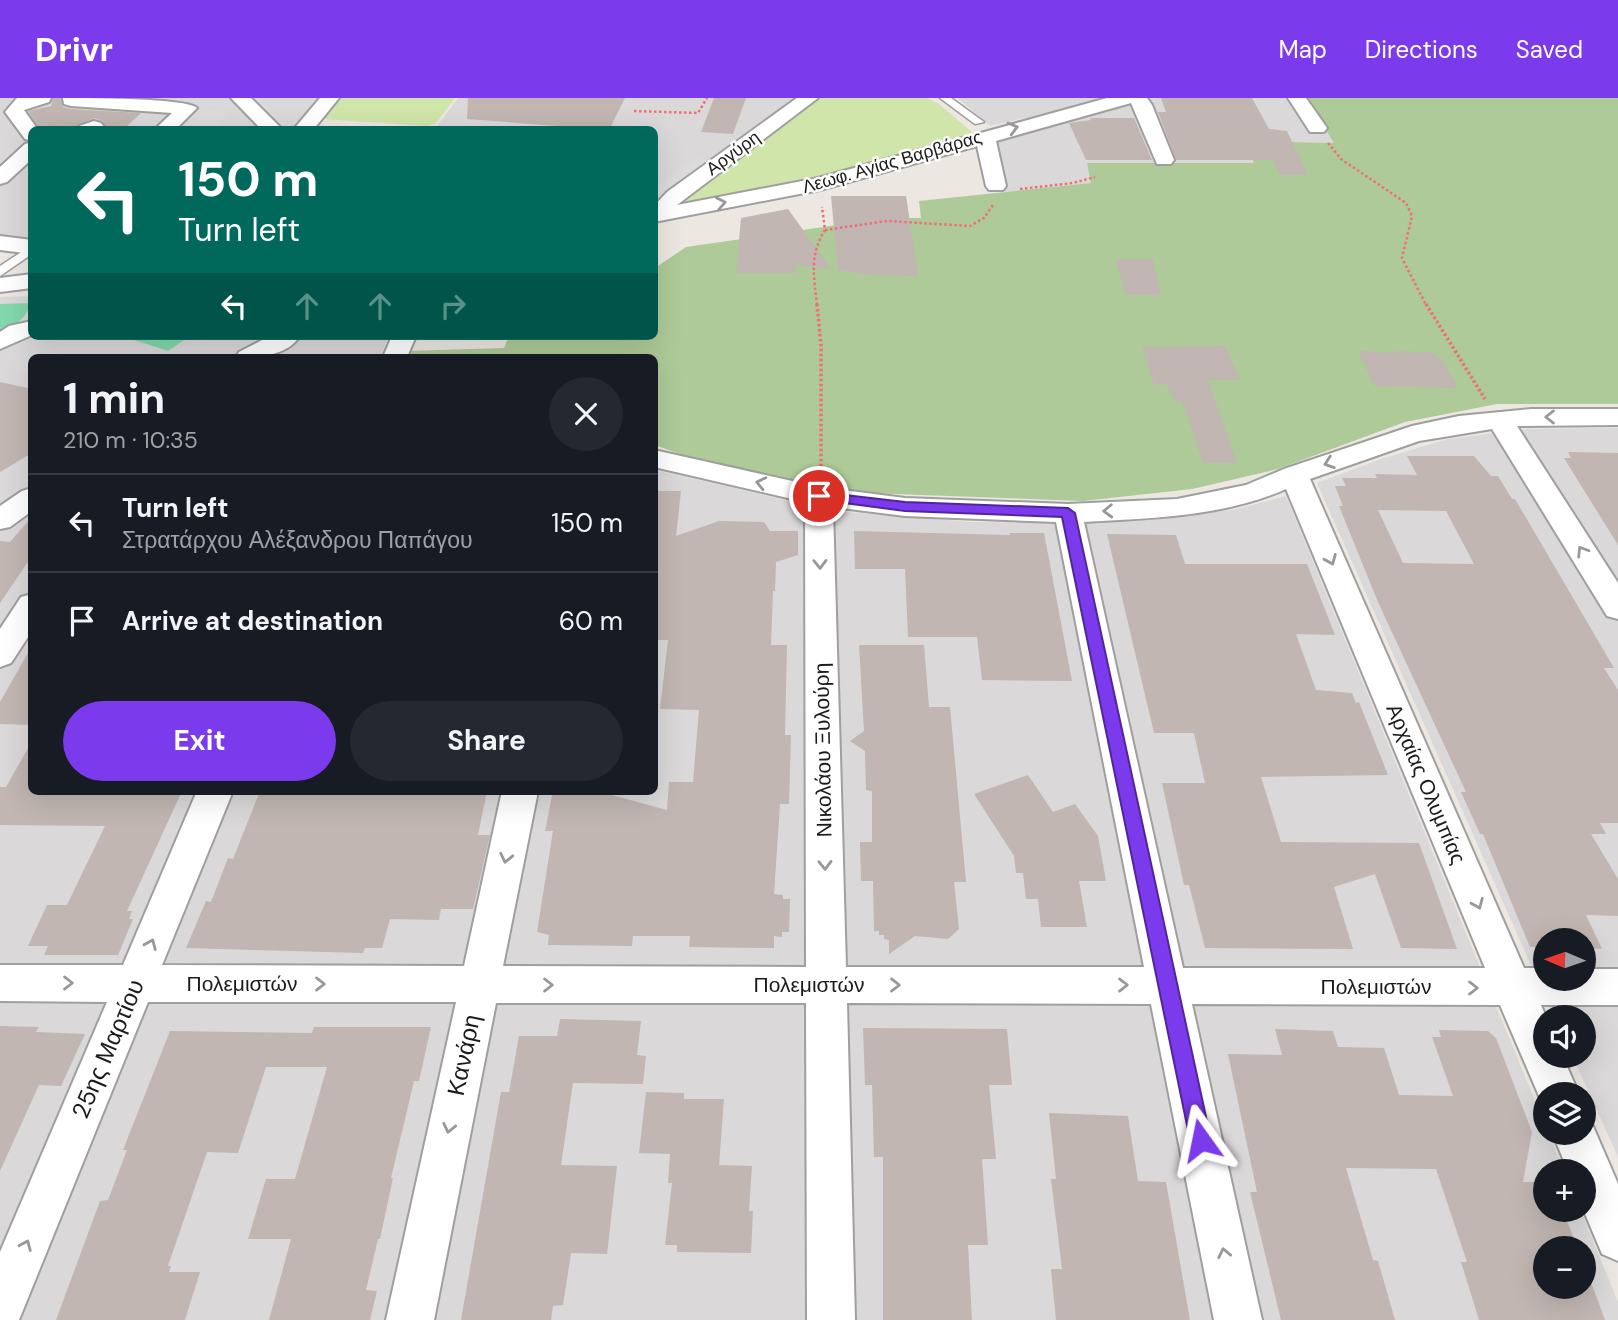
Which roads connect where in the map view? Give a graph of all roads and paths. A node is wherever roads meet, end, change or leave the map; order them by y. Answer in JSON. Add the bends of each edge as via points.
{"nodes":[{"id":1,"x":42,"y":98,"type":"edge"},
{"id":2,"x":240,"y":98,"type":"edge"},
{"id":3,"x":330,"y":98,"type":"edge"},
{"id":4,"x":707,"y":98,"type":"edge"},
{"id":5,"x":809,"y":98,"type":"edge"},
{"id":6,"x":945,"y":98,"type":"edge"},
{"id":7,"x":1128,"y":98,"type":"edge"},
{"id":8,"x":1137,"y":98,"type":"edge"},
{"id":9,"x":1297,"y":98,"type":"edge"},
{"id":10,"x":68,"y":99,"type":"edge"},
{"id":11,"x":634,"y":111,"type":"dead end"},
{"id":12,"x":90,"y":126,"type":"edge"},
{"id":13,"x":168,"y":126,"type":"edge"},
{"id":14,"x":270,"y":126,"type":"edge"},
{"id":15,"x":306,"y":126,"type":"edge"},
{"id":16,"x":1317,"y":128,"type":"joint"},
{"id":17,"x":982,"y":129,"type":"junction"},
{"id":18,"x":28,"y":130,"type":"edge"},
{"id":19,"x":28,"y":152,"type":"edge"},
{"id":20,"x":1164,"y":160,"type":"dead end"},
{"id":21,"x":3,"y":176,"type":"edge"},
{"id":22,"x":1095,"y":177,"type":"dead end"},
{"id":23,"x":820,"y":184,"type":"junction"},
{"id":24,"x":996,"y":186,"type":"junction"},
{"id":25,"x":659,"y":215,"type":"edge"},
{"id":26,"x":825,"y":230,"type":"junction"},
{"id":27,"x":18,"y":245,"type":"edge"},
{"id":28,"x":0,"y":272,"type":"edge"},
{"id":29,"x":28,"y":282,"type":"edge"},
{"id":30,"x":0,"y":285,"type":"edge"},
{"id":31,"x":28,"y":329,"type":"edge"},
{"id":32,"x":280,"y":340,"type":"edge"},
{"id":33,"x":0,"y":342,"type":"edge"},
{"id":34,"x":254,"y":354,"type":"edge"},
{"id":35,"x":1618,"y":417,"type":"edge"},
{"id":36,"x":1499,"y":419,"type":"junction"},
{"id":37,"x":658,"y":459,"type":"edge"},
{"id":38,"x":1294,"y":475,"type":"junction"},
{"id":39,"x":819,"y":496,"type":"junction"},
{"id":40,"x":28,"y":500,"type":"edge"},
{"id":41,"x":1068,"y":513,"type":"junction"},
{"id":42,"x":0,"y":520,"type":"edge"},
{"id":43,"x":1618,"y":608,"type":"edge"},
{"id":44,"x":28,"y":611,"type":"edge"},
{"id":45,"x":0,"y":655,"type":"edge"},
{"id":46,"x":213,"y":795,"type":"edge"},
{"id":47,"x":519,"y":795,"type":"edge"},
{"id":48,"x":0,"y":983,"type":"edge"},
{"id":49,"x":135,"y":983,"type":"junction"},
{"id":50,"x":479,"y":985,"type":"junction"},
{"id":51,"x":827,"y":985,"type":"junction"},
{"id":52,"x":1168,"y":985,"type":"junction"},
{"id":53,"x":1618,"y":987,"type":"edge"},
{"id":54,"x":1514,"y":988,"type":"junction"},
{"id":55,"x":1553,"y":1082,"type":"edge"},
{"id":56,"x":1579,"y":1145,"type":"edge"},
{"id":57,"x":1618,"y":1238,"type":"edge"},
{"id":58,"x":0,"y":1308,"type":"edge"},
{"id":59,"x":410,"y":1320,"type":"edge"},
{"id":60,"x":831,"y":1320,"type":"edge"},
{"id":61,"x":1238,"y":1320,"type":"edge"}],
"edges":[{"from":1,"to":18,"type":"street","via":[[15,107]]},
{"from":2,"to":14,"type":"street"},
{"from":3,"to":15,"type":"street"},
{"from":4,"to":11,"type":"path","via":[[701,111],[692,114]]},
{"from":5,"to":25,"type":"street","name":"Αργύρη","via":[[674,196]]},
{"from":6,"to":17,"type":"lane"},
{"from":17,"to":7,"type":"street","name":"Λεωφ. Αγίας Βαρβάρας","one_way":true},
{"from":8,"to":20,"type":"street"},
{"from":9,"to":16,"type":"street"},
{"from":10,"to":12,"type":"street"},
{"from":10,"to":13,"type":"street","via":[[188,108]]},
{"from":16,"to":36,"type":"path","via":[[1341,159],[1406,203],[1412,216],[1402,258],[1435,322]]},
{"from":17,"to":23,"type":"street","name":"Λεωφ. Αγίας Βαρβάρας"},
{"from":17,"to":24,"type":"street"},
{"from":19,"to":21,"type":"street"},
{"from":22,"to":24,"type":"path","via":[[1020,188]]},
{"from":25,"to":23,"type":"street","name":"Λεωφ. Αγίας Βαρβάρας","one_way":true},
{"from":23,"to":26,"type":"path"},
{"from":24,"to":26,"type":"path","via":[[990,213],[970,226],[887,221]]},
{"from":26,"to":39,"type":"path","via":[[812,259],[821,346]]},
{"from":27,"to":28,"type":"lane"},
{"from":29,"to":30,"type":"street"},
{"from":31,"to":33,"type":"street"},
{"from":32,"to":34,"type":"street"},
{"from":35,"to":36,"type":"street","one_way":true},
{"from":36,"to":38,"type":"street","one_way":true,"via":[[1412,434]]},
{"from":43,"to":36,"type":"street","one_way":true},
{"from":39,"to":37,"type":"street","one_way":true},
{"from":38,"to":41,"type":"street","one_way":true,"via":[[1253,493],[1177,508]]},
{"from":38,"to":54,"type":"street","name":"Αρχαίας Ολυμπίας","one_way":true},
{"from":39,"to":41,"type":"street","via":[[905,507]]},
{"from":39,"to":51,"type":"street","name":"Νικολάου Ξυλούρη","one_way":true},
{"from":40,"to":42,"type":"street"},
{"from":41,"to":52,"type":"street"},
{"from":44,"to":45,"type":"street"},
{"from":49,"to":46,"type":"street","name":"25ης Μαρτίου","one_way":true},
{"from":47,"to":50,"type":"street","name":"Κανάρη","one_way":true},
{"from":48,"to":49,"type":"street","name":"Πολεμιστών","one_way":true},
{"from":49,"to":50,"type":"street","name":"Πολεμιστών","one_way":true},
{"from":58,"to":49,"type":"street","name":"25ης Μαρτίου","one_way":true},
{"from":50,"to":51,"type":"street","name":"Πολεμιστών","one_way":true},
{"from":50,"to":59,"type":"street","name":"Κανάρη","one_way":true},
{"from":51,"to":52,"type":"street","name":"Πολεμιστών","one_way":true},
{"from":51,"to":60,"type":"street","name":"Νικολάου Ξυλούρη"},
{"from":52,"to":54,"type":"street","name":"Πολεμιστών","one_way":true},
{"from":61,"to":52,"type":"street","one_way":true},
{"from":53,"to":54,"type":"street","name":"Πολεμιστών"},
{"from":54,"to":55,"type":"street","name":"Αρχαίας Ολυμπίας"},
{"from":56,"to":57,"type":"street"}]}
